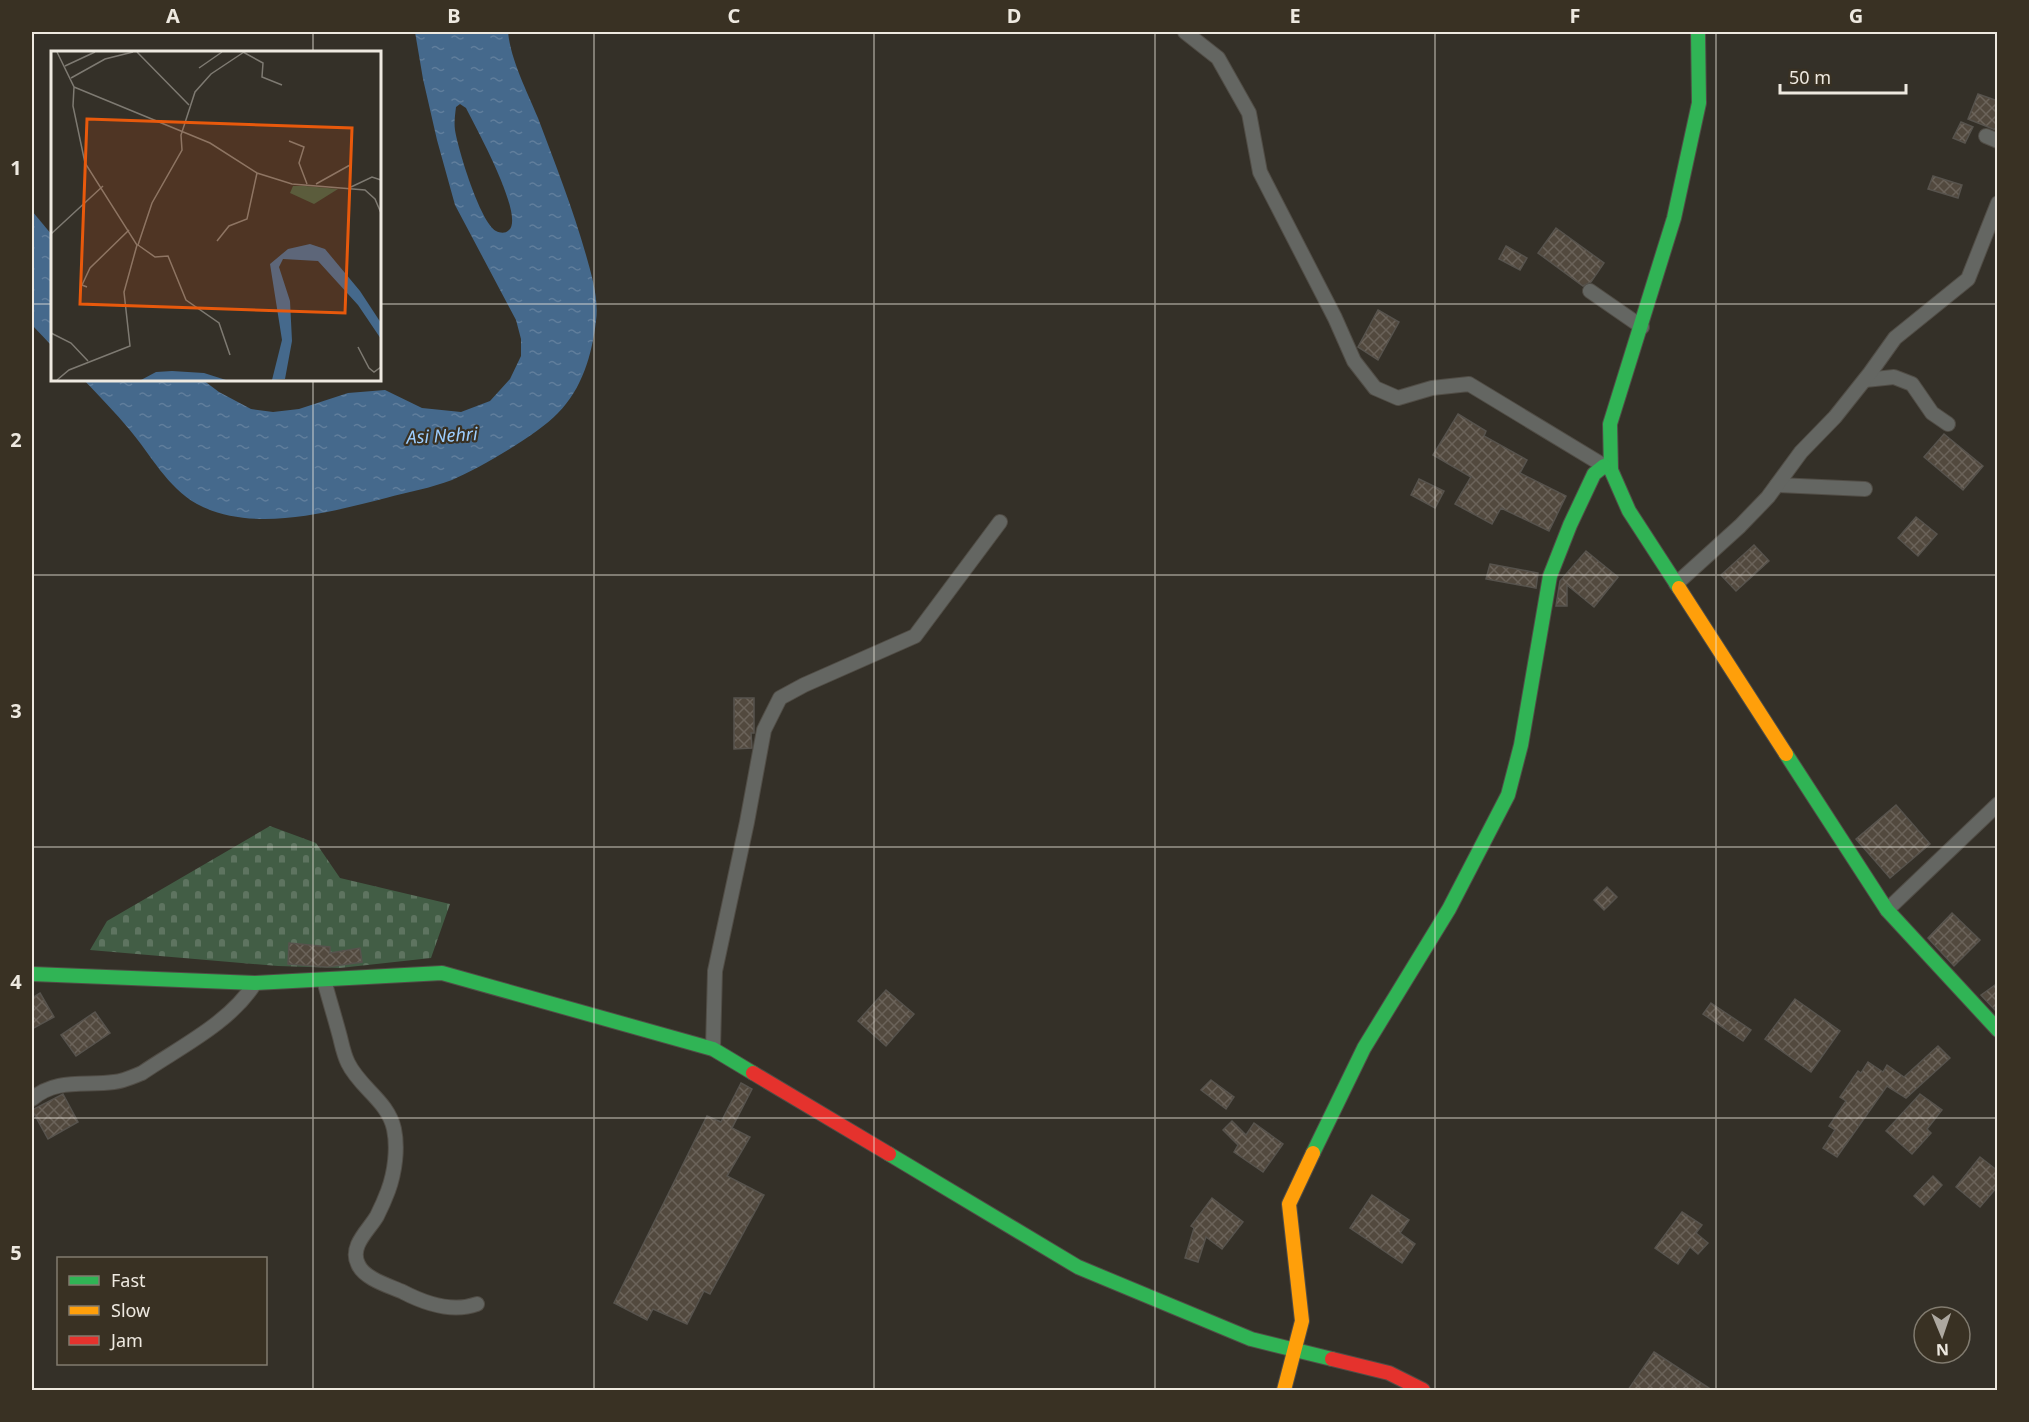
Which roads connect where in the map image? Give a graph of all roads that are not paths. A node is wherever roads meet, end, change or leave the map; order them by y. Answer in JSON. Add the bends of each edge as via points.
{"nodes":[{"id":1,"x":1185,"y":32,"type":"edge"},
{"id":2,"x":1698,"y":32,"type":"edge"},
{"id":3,"x":1998,"y":203,"type":"edge"},
{"id":4,"x":1590,"y":291,"type":"dead end"},
{"id":5,"x":1641,"y":327,"type":"junction"},
{"id":6,"x":1865,"y":380,"type":"junction"},
{"id":7,"x":1948,"y":424,"type":"dead end"},
{"id":8,"x":1607,"y":468,"type":"junction"},
{"id":9,"x":1777,"y":485,"type":"junction"},
{"id":10,"x":1865,"y":489,"type":"dead end"},
{"id":11,"x":1000,"y":522,"type":"dead end"},
{"id":12,"x":1676,"y":584,"type":"junction"},
{"id":13,"x":1998,"y":804,"type":"edge"},
{"id":14,"x":1887,"y":910,"type":"junction"},
{"id":15,"x":32,"y":974,"type":"edge"},
{"id":16,"x":324,"y":980,"type":"junction"},
{"id":17,"x":255,"y":983,"type":"junction"},
{"id":18,"x":1998,"y":1030,"type":"edge"},
{"id":19,"x":713,"y":1049,"type":"junction"},
{"id":20,"x":32,"y":1099,"type":"edge"},
{"id":21,"x":477,"y":1304,"type":"dead end"},
{"id":22,"x":1296,"y":1350,"type":"junction"},
{"id":23,"x":1284,"y":1390,"type":"edge"},
{"id":24,"x":1423,"y":1390,"type":"edge"}],
"edges":[{"from":1,"to":8,"type":"street","via":[[1218,58],[1249,113],[1260,172],[1354,361],[1375,388],[1398,398],[1432,388],[1469,384]]},
{"from":2,"to":5,"type":"street","via":[[1699,103],[1674,218]]},
{"from":3,"to":6,"type":"street","via":[[1968,279],[1895,338]]},
{"from":4,"to":5,"type":"street"},
{"from":5,"to":8,"type":"street","via":[[1610,424]]},
{"from":6,"to":7,"type":"street","via":[[1894,377],[1912,384],[1932,413]]},
{"from":6,"to":9,"type":"street"},
{"from":8,"to":12,"type":"street","via":[[1629,511]]},
{"from":8,"to":22,"type":"street","via":[[1594,474],[1550,576],[1521,745],[1508,795],[1449,909],[1364,1048],[1289,1204],[1302,1321]]},
{"from":9,"to":10,"type":"street"},
{"from":9,"to":12,"type":"street","via":[[1740,526]]},
{"from":11,"to":19,"type":"street","via":[[915,636],[780,698],[764,730],[715,971]]},
{"from":12,"to":14,"type":"street"},
{"from":13,"to":14,"type":"street"},
{"from":14,"to":18,"type":"street"},
{"from":15,"to":17,"type":"street"},
{"from":16,"to":17,"type":"street"},
{"from":16,"to":19,"type":"street","via":[[442,973]]},
{"from":16,"to":21,"type":"street","via":[[347,1061],[356,1078],[383,1105],[396,1136],[388,1191],[359,1241],[355,1254],[358,1265],[365,1274],[424,1303],[468,1308]]},
{"from":17,"to":20,"type":"street","via":[[245,1000],[227,1016],[141,1073],[112,1083],[54,1086]]},
{"from":19,"to":22,"type":"street","via":[[1078,1267],[1251,1339]]},
{"from":22,"to":23,"type":"street"},
{"from":22,"to":24,"type":"street","via":[[1389,1373]]}]}
